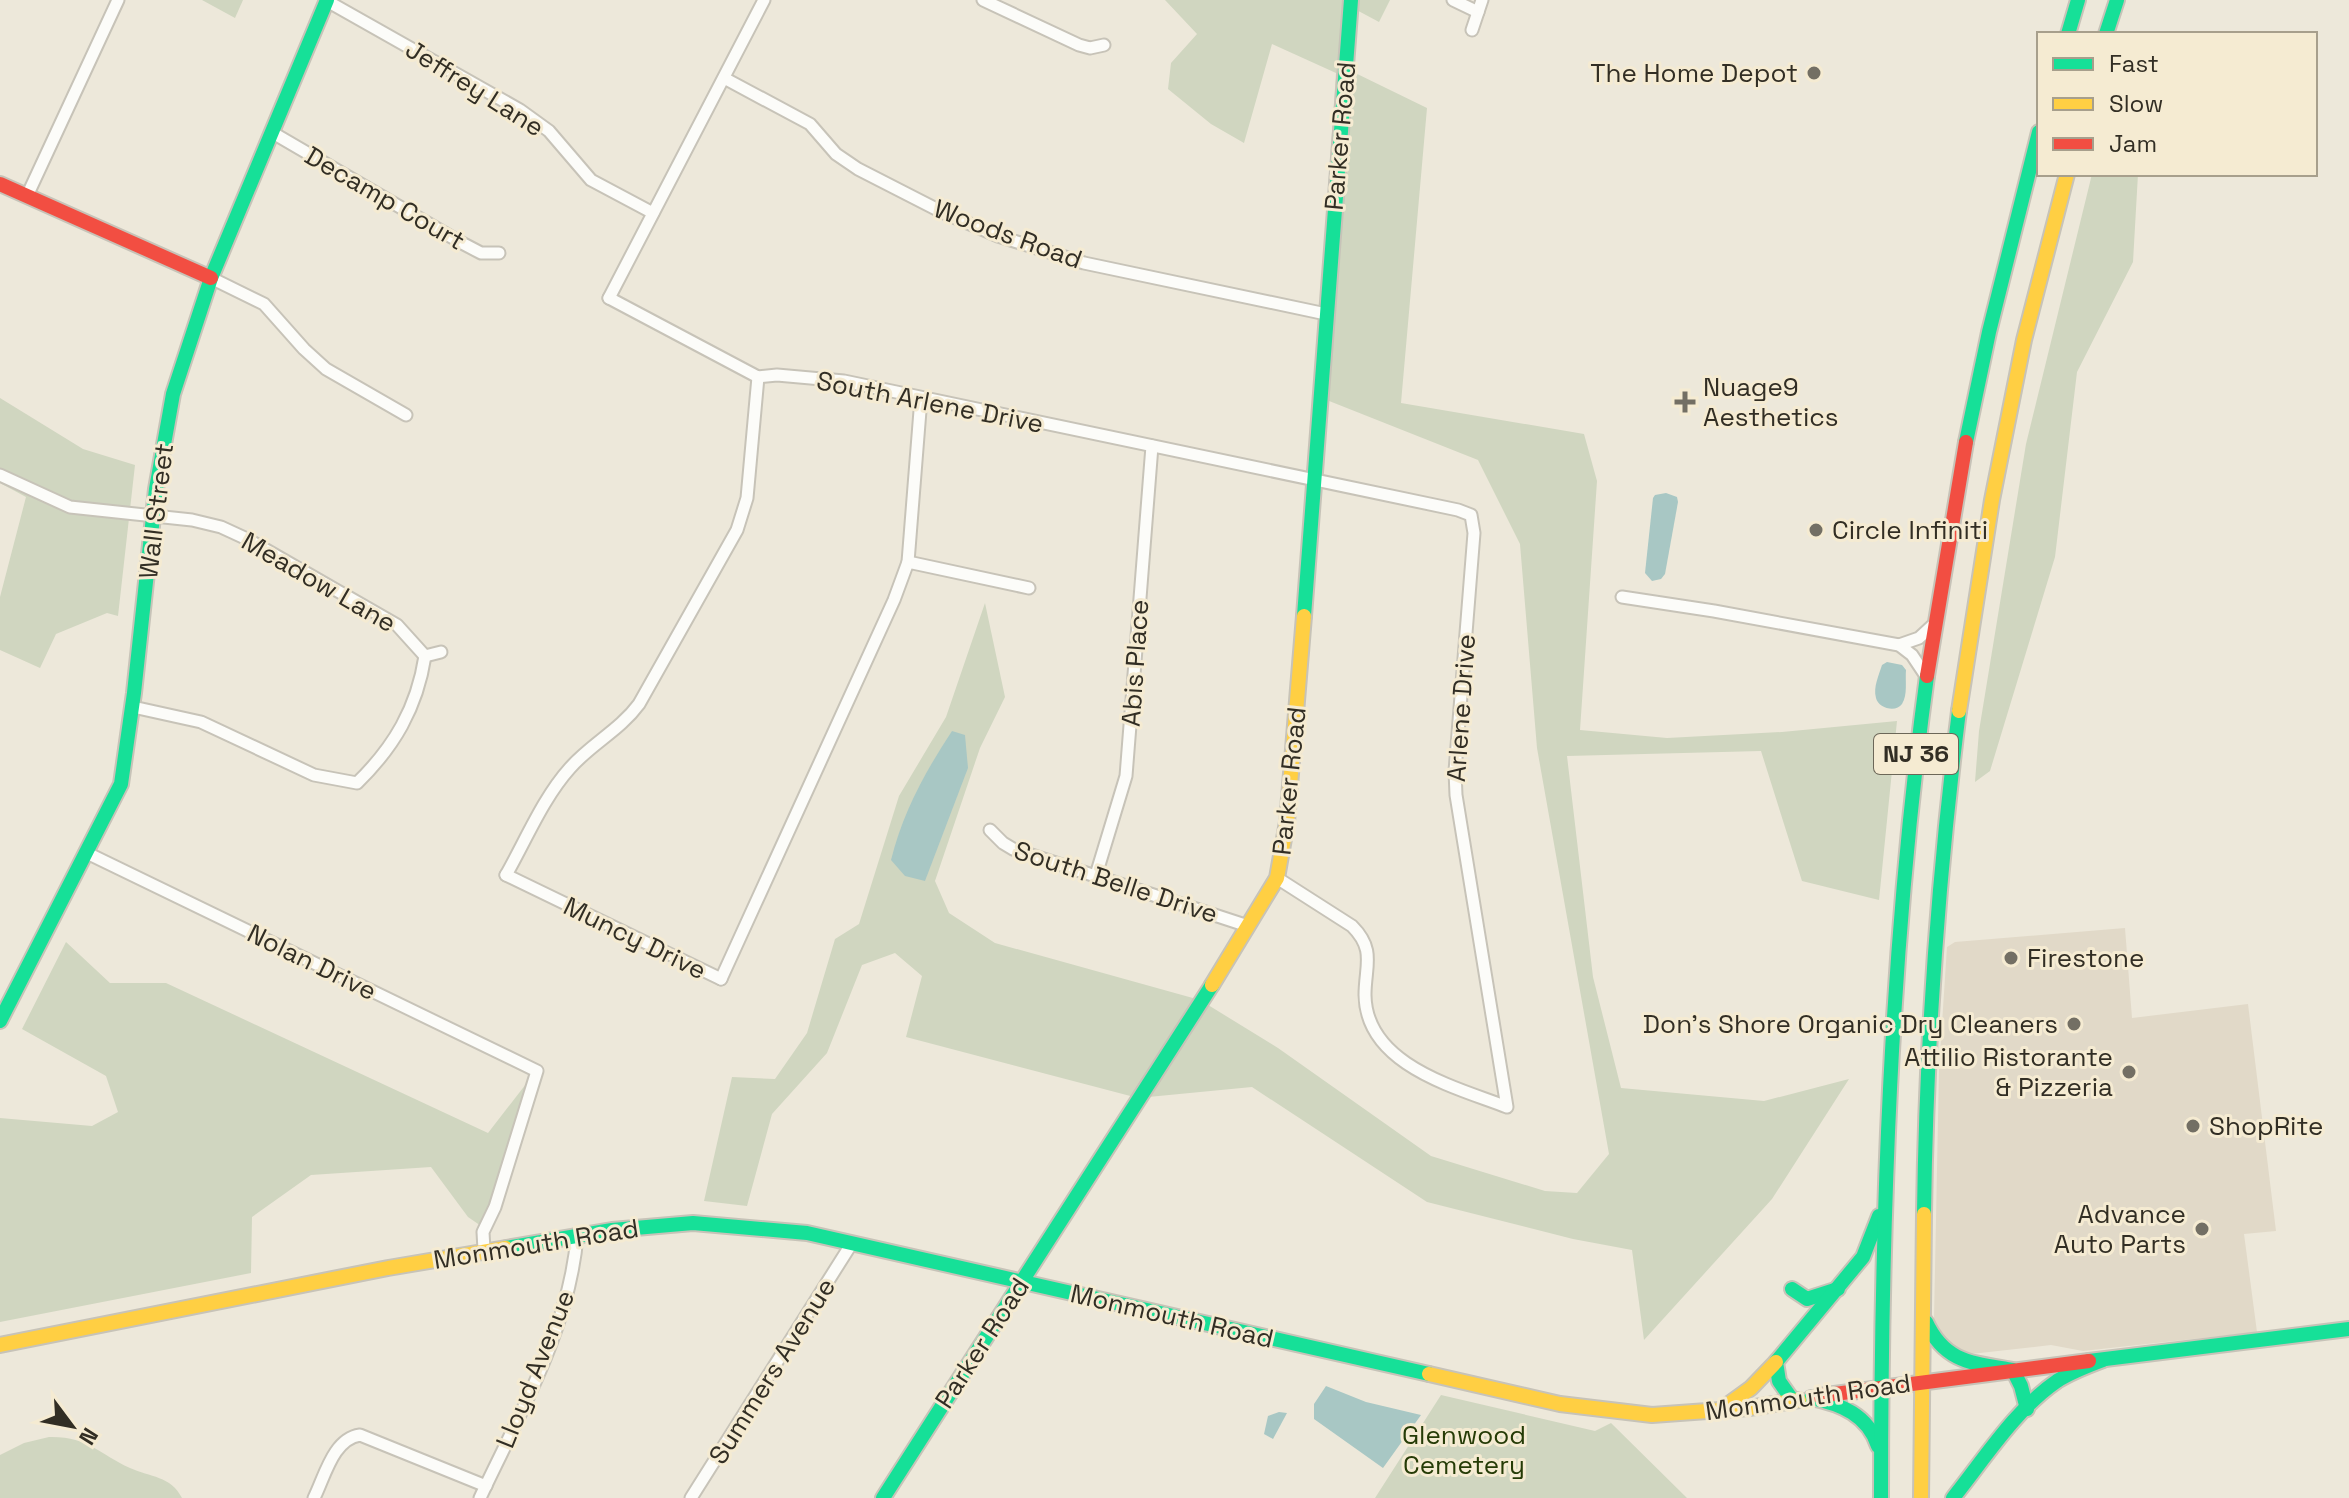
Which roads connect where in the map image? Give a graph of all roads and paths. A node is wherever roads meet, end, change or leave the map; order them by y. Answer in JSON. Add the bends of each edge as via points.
{"nodes":[{"id":1,"x":118,"y":0,"type":"edge"},
{"id":2,"x":327,"y":0,"type":"edge"},
{"id":3,"x":764,"y":0,"type":"edge"},
{"id":4,"x":983,"y":0,"type":"edge"},
{"id":5,"x":1351,"y":0,"type":"edge"},
{"id":6,"x":1453,"y":0,"type":"edge"},
{"id":7,"x":2078,"y":0,"type":"edge"},
{"id":8,"x":2117,"y":0,"type":"edge"},
{"id":9,"x":1480,"y":6,"type":"edge"},
{"id":10,"x":1472,"y":30,"type":"dead end"},
{"id":11,"x":2069,"y":32,"type":"edge"},
{"id":12,"x":2107,"y":32,"type":"edge"},
{"id":13,"x":1104,"y":45,"type":"dead end"},
{"id":14,"x":724,"y":78,"type":"junction"},
{"id":15,"x":273,"y":133,"type":"junction"},
{"id":16,"x":2037,"y":140,"type":"edge"},
{"id":17,"x":2067,"y":176,"type":"edge"},
{"id":18,"x":0,"y":184,"type":"edge"},
{"id":19,"x":27,"y":196,"type":"junction"},
{"id":20,"x":653,"y":213,"type":"junction"},
{"id":21,"x":499,"y":253,"type":"dead end"},
{"id":22,"x":211,"y":278,"type":"junction"},
{"id":23,"x":609,"y":298,"type":"junction"},
{"id":24,"x":596,"y":302,"type":"dead end"},
{"id":25,"x":1326,"y":314,"type":"junction"},
{"id":26,"x":758,"y":377,"type":"junction"},
{"id":27,"x":921,"y":398,"type":"junction"},
{"id":28,"x":406,"y":415,"type":"dead end"},
{"id":29,"x":1152,"y":446,"type":"junction"},
{"id":30,"x":0,"y":475,"type":"edge"},
{"id":31,"x":1314,"y":481,"type":"junction"},
{"id":32,"x":155,"y":515,"type":"junction"},
{"id":33,"x":908,"y":562,"type":"junction"},
{"id":34,"x":1029,"y":588,"type":"dead end"},
{"id":35,"x":1622,"y":597,"type":"dead end"},
{"id":36,"x":1935,"y":623,"type":"junction"},
{"id":37,"x":1899,"y":645,"type":"junction"},
{"id":38,"x":441,"y":652,"type":"dead end"},
{"id":39,"x":425,"y":656,"type":"junction"},
{"id":40,"x":1927,"y":678,"type":"junction"},
{"id":41,"x":133,"y":707,"type":"junction"},
{"id":42,"x":357,"y":783,"type":"junction"},
{"id":43,"x":359,"y":796,"type":"dead end"},
{"id":44,"x":990,"y":830,"type":"dead end"},
{"id":45,"x":87,"y":853,"type":"junction"},
{"id":46,"x":1096,"y":875,"type":"junction"},
{"id":47,"x":1277,"y":878,"type":"junction"},
{"id":48,"x":1248,"y":926,"type":"junction"},
{"id":49,"x":721,"y":979,"type":"junction"},
{"id":50,"x":726,"y":993,"type":"dead end"},
{"id":51,"x":0,"y":1021,"type":"edge"},
{"id":52,"x":1885,"y":1201,"type":"junction"},
{"id":53,"x":577,"y":1236,"type":"junction"},
{"id":54,"x":852,"y":1243,"type":"junction"},
{"id":55,"x":484,"y":1250,"type":"junction"},
{"id":56,"x":1021,"y":1282,"type":"junction"},
{"id":57,"x":1792,"y":1289,"type":"dead end"},
{"id":58,"x":1838,"y":1289,"type":"junction"},
{"id":59,"x":1924,"y":1314,"type":"junction"},
{"id":60,"x":2349,"y":1329,"type":"edge"},
{"id":61,"x":0,"y":1345,"type":"edge"},
{"id":62,"x":2103,"y":1360,"type":"junction"},
{"id":63,"x":1776,"y":1362,"type":"junction"},
{"id":64,"x":2013,"y":1370,"type":"junction"},
{"id":65,"x":1922,"y":1381,"type":"junction"},
{"id":66,"x":1882,"y":1386,"type":"junction"},
{"id":67,"x":1811,"y":1398,"type":"junction"},
{"id":68,"x":1793,"y":1401,"type":"junction"},
{"id":69,"x":1722,"y":1409,"type":"junction"},
{"id":70,"x":2027,"y":1409,"type":"junction"},
{"id":71,"x":1881,"y":1462,"type":"junction"},
{"id":72,"x":486,"y":1486,"type":"junction"},
{"id":73,"x":314,"y":1498,"type":"edge"},
{"id":74,"x":480,"y":1498,"type":"edge"},
{"id":75,"x":691,"y":1498,"type":"edge"},
{"id":76,"x":883,"y":1498,"type":"edge"},
{"id":77,"x":1881,"y":1498,"type":"edge"},
{"id":78,"x":1921,"y":1498,"type":"edge"},
{"id":79,"x":1953,"y":1498,"type":"edge"}],
"edges":[{"from":1,"to":19,"type":"street"},
{"from":2,"to":15,"type":"main road","name":"Wall Street"},
{"from":2,"to":20,"type":"street","name":"Jeffrey Lane","via":[[520,110],[549,131],[591,180]]},
{"from":3,"to":14,"type":"street"},
{"from":4,"to":13,"type":"street","via":[[1079,45]]},
{"from":5,"to":25,"type":"main road","name":"Parker Road"},
{"from":6,"to":9,"type":"street"},
{"from":7,"to":11,"type":"main road"},
{"from":8,"to":12,"type":"main road"},
{"from":9,"to":10,"type":"street"},
{"from":14,"to":20,"type":"street"},
{"from":14,"to":25,"type":"street","name":"Woods Road","via":[[810,124],[836,154],[858,169],[998,236],[1084,263]]},
{"from":15,"to":21,"type":"street","name":"Decamp Court","via":[[460,242],[481,253]]},
{"from":15,"to":22,"type":"main road","name":"Wall Street"},
{"from":16,"to":36,"type":"main road","number":"NJ 36","via":[[1972,413]]},
{"from":17,"to":59,"type":"main road","number":"NJ 36","via":[[1992,500],[1959,708],[1925,1114]]},
{"from":18,"to":19,"type":"main road"},
{"from":19,"to":22,"type":"main road"},
{"from":20,"to":23,"type":"street"},
{"from":22,"to":28,"type":"street","via":[[264,304],[326,369]]},
{"from":22,"to":32,"type":"main road","name":"Wall Street","via":[[173,394]]},
{"from":23,"to":24,"type":"street"},
{"from":23,"to":26,"type":"street","name":"South Arlene Drive"},
{"from":25,"to":31,"type":"main road","name":"Parker Road"},
{"from":26,"to":27,"type":"street","name":"South Arlene Drive","via":[[844,381]]},
{"from":26,"to":49,"type":"street","name":"Muncy Drive","via":[[747,498],[737,530],[639,704],[565,774],[500,878]]},
{"from":27,"to":29,"type":"street","name":"South Arlene Drive"},
{"from":27,"to":33,"type":"street","name":"Muncy Drive"},
{"from":29,"to":31,"type":"street","name":"South Arlene Drive"},
{"from":29,"to":46,"type":"street","name":"Abis Place","via":[[1126,776]]},
{"from":30,"to":32,"type":"street","name":"Meadow Lane","via":[[70,507]]},
{"from":31,"to":47,"type":"main road","name":"Parker Road","via":[[1287,822]]},
{"from":31,"to":47,"type":"street","name":"Arlene Drive","via":[[1458,510],[1474,521],[1456,795],[1507,1107],[1425,1074],[1387,1047],[1367,1007],[1368,958],[1362,936]]},
{"from":32,"to":39,"type":"street","name":"Meadow Lane","via":[[207,523],[247,539],[397,625]]},
{"from":32,"to":41,"type":"main road","name":"Wall Street"},
{"from":33,"to":34,"type":"street"},
{"from":33,"to":49,"type":"street","name":"Muncy Drive"},
{"from":35,"to":37,"type":"street"},
{"from":36,"to":37,"type":"street","via":[[1919,638]]},
{"from":36,"to":40,"type":"main road","number":"NJ 36"},
{"from":37,"to":40,"type":"street"},
{"from":38,"to":39,"type":"street"},
{"from":39,"to":42,"type":"street","via":[[413,705],[383,756]]},
{"from":40,"to":52,"type":"main road","number":"NJ 36","via":[[1898,943]]},
{"from":41,"to":42,"type":"street","via":[[201,722],[314,775]]},
{"from":41,"to":45,"type":"main road","name":"Wall Street","via":[[121,784]]},
{"from":42,"to":43,"type":"street"},
{"from":44,"to":46,"type":"street","name":"South Belle Drive","via":[[1013,849]]},
{"from":45,"to":51,"type":"main road","name":"Wall Street"},
{"from":45,"to":55,"type":"street","name":"Nolan Drive","via":[[537,1071],[483,1232]]},
{"from":46,"to":48,"type":"street","name":"South Belle Drive"},
{"from":47,"to":48,"type":"main road","name":"Parker Road"},
{"from":48,"to":56,"type":"main road","name":"Parker Road"},
{"from":49,"to":50,"type":"street"},
{"from":52,"to":58,"type":"main road","via":[[1863,1257]]},
{"from":52,"to":66,"type":"main road","number":"NJ 36"},
{"from":53,"to":54,"type":"main road","name":"Monmouth Road","via":[[693,1223],[779,1229]]},
{"from":53,"to":55,"type":"main road","name":"Monmouth Road"},
{"from":53,"to":72,"type":"street","name":"Lloyd Avenue","via":[[572,1274],[546,1351]]},
{"from":54,"to":56,"type":"main road","name":"Monmouth Road"},
{"from":54,"to":75,"type":"street","name":"Summers Avenue"},
{"from":55,"to":61,"type":"main road","name":"Monmouth Road"},
{"from":56,"to":69,"type":"main road","name":"Monmouth Road","via":[[1560,1404],[1652,1415]]},
{"from":56,"to":76,"type":"main road","name":"Parker Road"},
{"from":57,"to":58,"type":"main road","via":[[1807,1299]]},
{"from":58,"to":63,"type":"main road"},
{"from":59,"to":64,"type":"main road","via":[[1935,1342],[1949,1356]]},
{"from":59,"to":65,"type":"main road","number":"NJ 36"},
{"from":60,"to":62,"type":"main road","name":"Monmouth Road"},
{"from":62,"to":64,"type":"main road","name":"Monmouth Road"},
{"from":62,"to":70,"type":"main road","via":[[2061,1378]]},
{"from":63,"to":68,"type":"main road","via":[[1779,1381]]},
{"from":63,"to":69,"type":"main road"},
{"from":64,"to":65,"type":"main road","name":"Monmouth Road"},
{"from":64,"to":70,"type":"main road"},
{"from":65,"to":66,"type":"main road","name":"Monmouth Road"},
{"from":65,"to":78,"type":"main road","number":"NJ 36"},
{"from":66,"to":67,"type":"main road","name":"Monmouth Road"},
{"from":66,"to":71,"type":"main road","number":"NJ 36"},
{"from":67,"to":68,"type":"main road","name":"Monmouth Road"},
{"from":67,"to":71,"type":"main road","via":[[1863,1419],[1873,1431]]},
{"from":68,"to":69,"type":"main road","name":"Monmouth Road"},
{"from":70,"to":79,"type":"main road"},
{"from":71,"to":77,"type":"main road","number":"NJ 36"},
{"from":72,"to":73,"type":"street","via":[[360,1435],[340,1444]]},
{"from":72,"to":74,"type":"street","name":"Lloyd Avenue"}]}
